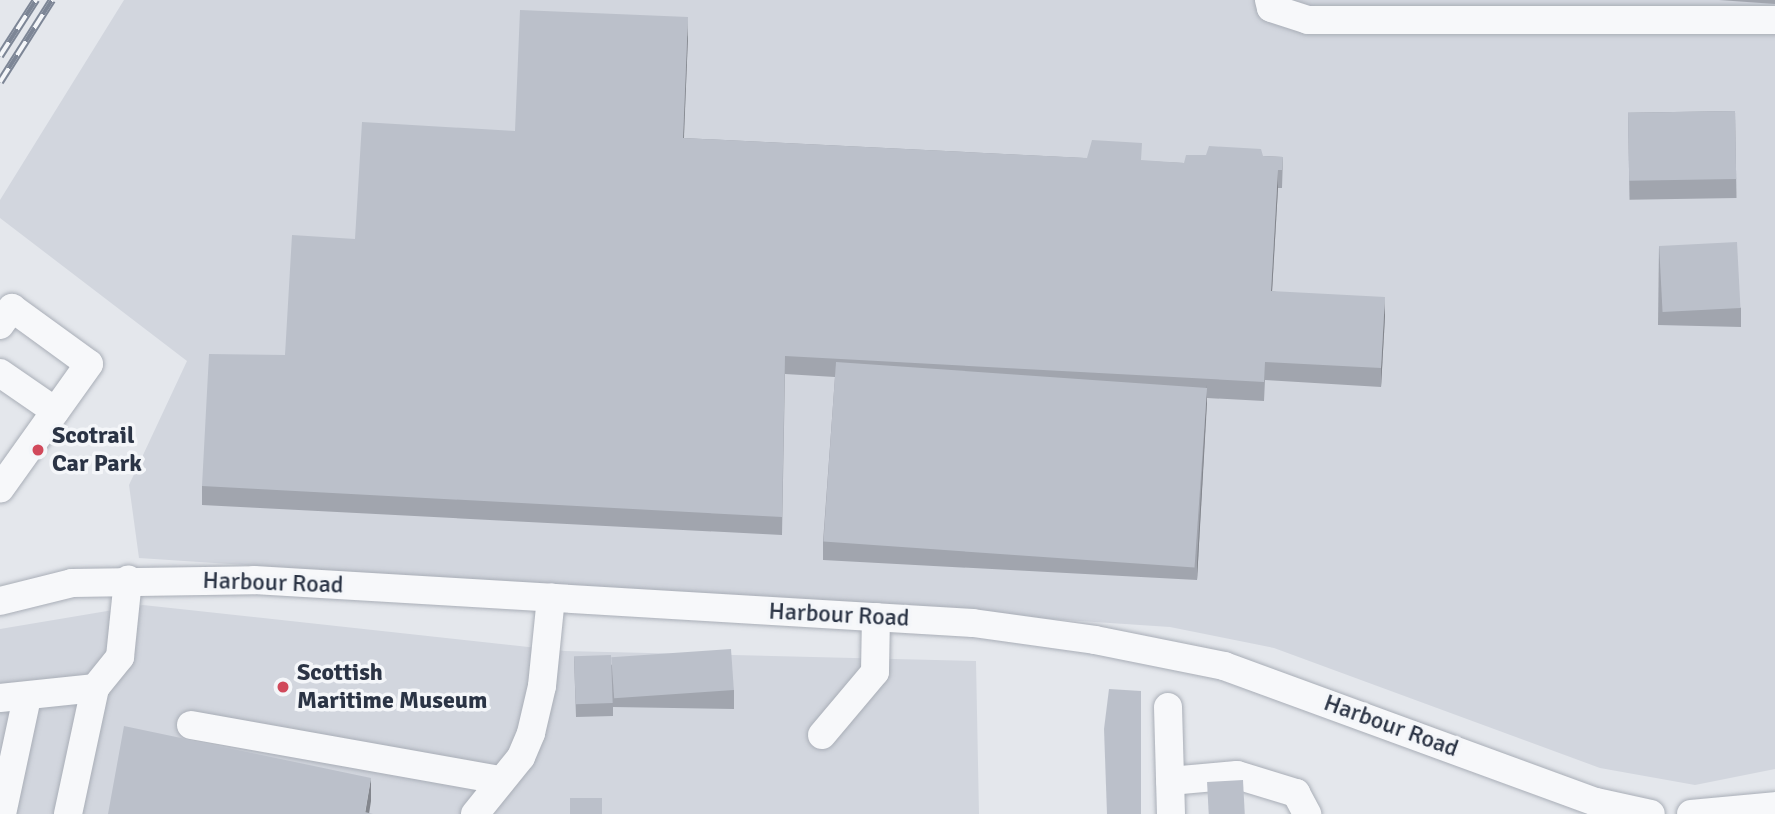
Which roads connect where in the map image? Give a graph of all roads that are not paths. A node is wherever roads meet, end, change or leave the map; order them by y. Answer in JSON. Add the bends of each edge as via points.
{"nodes":[{"id":1,"x":1269,"y":0,"type":"edge"},
{"id":2,"x":1775,"y":20,"type":"edge"},
{"id":3,"x":0,"y":325,"type":"edge"},
{"id":4,"x":0,"y":373,"type":"edge"},
{"id":5,"x":55,"y":411,"type":"junction"},
{"id":6,"x":10,"y":453,"type":"edge"},
{"id":7,"x":0,"y":489,"type":"edge"},
{"id":8,"x":128,"y":579,"type":"junction"},
{"id":9,"x":551,"y":597,"type":"junction"},
{"id":10,"x":0,"y":601,"type":"edge"},
{"id":11,"x":876,"y":617,"type":"junction"},
{"id":12,"x":95,"y":688,"type":"junction"},
{"id":13,"x":14,"y":698,"type":"edge"},
{"id":14,"x":1168,"y":707,"type":"dead end"},
{"id":15,"x":191,"y":725,"type":"dead end"},
{"id":16,"x":822,"y":735,"type":"dead end"},
{"id":17,"x":501,"y":779,"type":"junction"},
{"id":18,"x":1170,"y":782,"type":"junction"},
{"id":19,"x":1775,"y":806,"type":"edge"},
{"id":20,"x":2,"y":814,"type":"edge"},
{"id":21,"x":68,"y":814,"type":"edge"},
{"id":22,"x":475,"y":814,"type":"edge"},
{"id":23,"x":1171,"y":814,"type":"edge"},
{"id":24,"x":1307,"y":814,"type":"edge"},
{"id":25,"x":1651,"y":814,"type":"edge"},
{"id":26,"x":1691,"y":814,"type":"edge"}],
"edges":[{"from":1,"to":2,"type":"street","via":[[1272,8],[1308,20]]},
{"from":3,"to":5,"type":"street","via":[[12,308],[89,364]]},
{"from":4,"to":5,"type":"street"},
{"from":5,"to":6,"type":"street"},
{"from":6,"to":7,"type":"street"},
{"from":8,"to":9,"type":"street","name":"Harbour Road","via":[[254,580]]},
{"from":8,"to":10,"type":"street","name":"Harbour Road","via":[[72,583]]},
{"from":8,"to":12,"type":"street","via":[[120,657]]},
{"from":9,"to":11,"type":"street","name":"Harbour Road"},
{"from":9,"to":17,"type":"street","via":[[542,686],[531,733],[520,757]]},
{"from":11,"to":16,"type":"street","via":[[875,672]]},
{"from":11,"to":25,"type":"street","name":"Harbour Road","via":[[973,623],[1068,636],[1223,666],[1596,802]]},
{"from":12,"to":13,"type":"street"},
{"from":12,"to":21,"type":"street"},
{"from":13,"to":20,"type":"street"},
{"from":14,"to":18,"type":"street"},
{"from":15,"to":17,"type":"street"},
{"from":17,"to":22,"type":"street"},
{"from":18,"to":23,"type":"street"},
{"from":18,"to":24,"type":"street","via":[[1237,775],[1296,793]]},
{"from":19,"to":26,"type":"street"}]}
